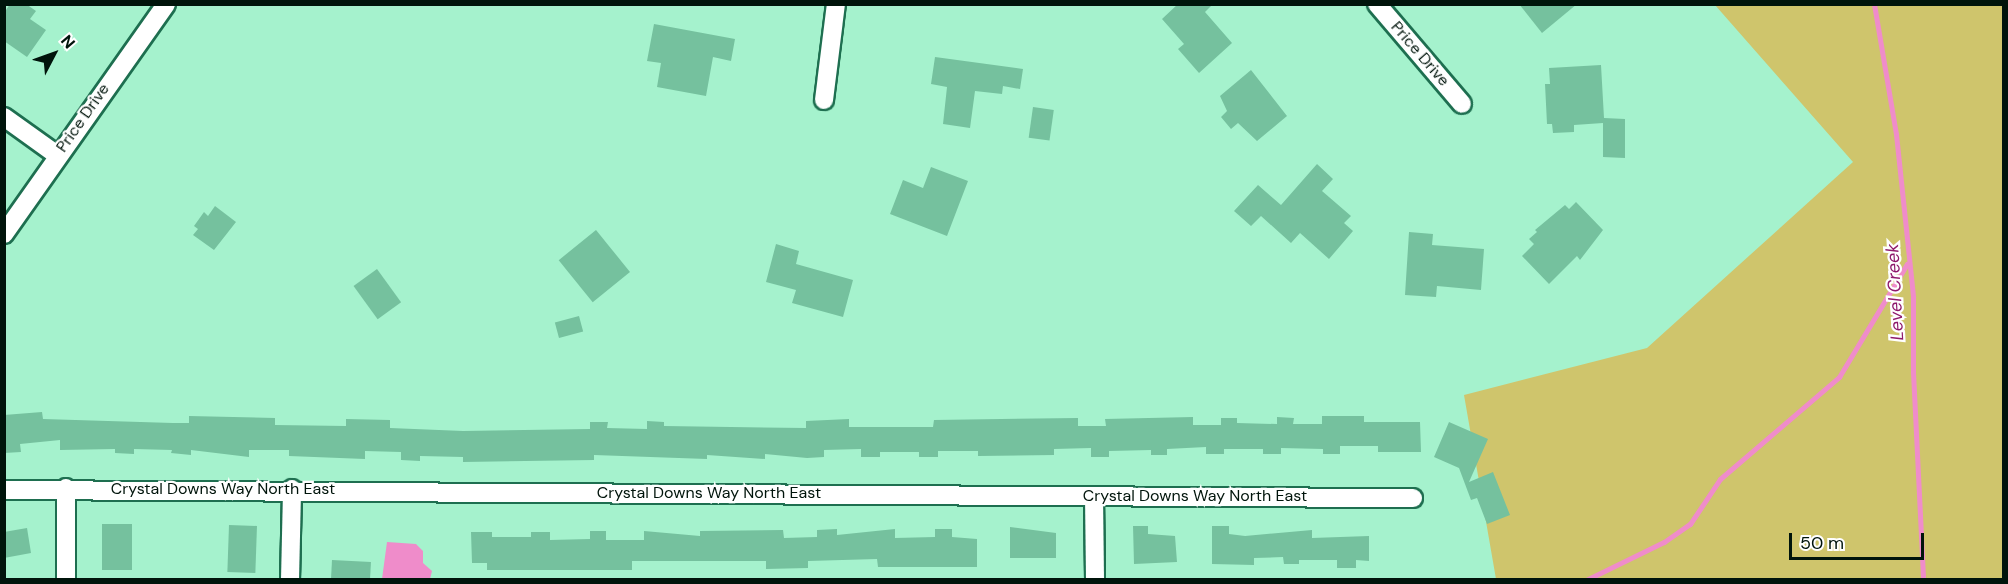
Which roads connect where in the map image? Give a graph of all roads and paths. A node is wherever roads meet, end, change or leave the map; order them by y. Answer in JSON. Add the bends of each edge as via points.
{"nodes":[{"id":1,"x":166,"y":4,"type":"edge"},
{"id":2,"x":836,"y":4,"type":"edge"},
{"id":3,"x":1377,"y":4,"type":"edge"},
{"id":4,"x":824,"y":100,"type":"dead end"},
{"id":5,"x":1462,"y":104,"type":"dead end"},
{"id":6,"x":4,"y":117,"type":"edge"},
{"id":7,"x":57,"y":155,"type":"junction"},
{"id":8,"x":4,"y":234,"type":"edge"},
{"id":9,"x":66,"y":488,"type":"junction"},
{"id":10,"x":292,"y":489,"type":"junction"},
{"id":11,"x":4,"y":490,"type":"edge"},
{"id":12,"x":1094,"y":496,"type":"junction"},
{"id":13,"x":1413,"y":498,"type":"dead end"},
{"id":14,"x":66,"y":579,"type":"edge"},
{"id":15,"x":290,"y":579,"type":"edge"},
{"id":16,"x":1095,"y":579,"type":"edge"}],
"edges":[{"from":1,"to":7,"type":"street","name":"Price Drive"},
{"from":2,"to":4,"type":"street"},
{"from":3,"to":5,"type":"street","name":"Price Drive"},
{"from":6,"to":7,"type":"street"},
{"from":7,"to":8,"type":"street","name":"Price Drive"},
{"from":9,"to":10,"type":"street","name":"Crystal Downs Way North East"},
{"from":9,"to":11,"type":"street","name":"Crystal Downs Way North East"},
{"from":9,"to":14,"type":"street"},
{"from":10,"to":12,"type":"street","name":"Crystal Downs Way North East"},
{"from":10,"to":15,"type":"street"},
{"from":12,"to":13,"type":"street","name":"Crystal Downs Way North East"},
{"from":12,"to":16,"type":"street"}]}
